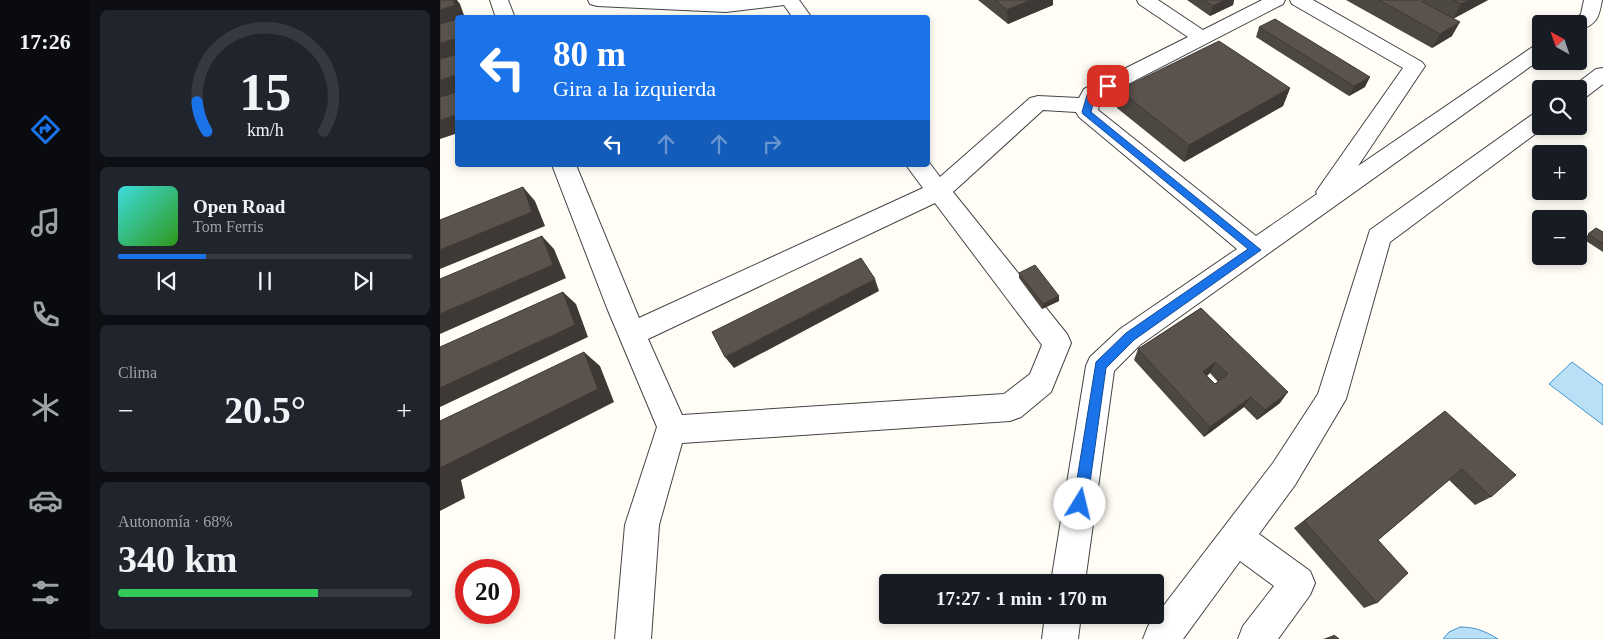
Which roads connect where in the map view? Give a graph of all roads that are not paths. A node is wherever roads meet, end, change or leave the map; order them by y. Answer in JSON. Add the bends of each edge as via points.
{"nodes":[{"id":1,"x":499,"y":0,"type":"edge"},
{"id":2,"x":597,"y":0,"type":"edge"},
{"id":3,"x":783,"y":0,"type":"edge"},
{"id":4,"x":789,"y":0,"type":"edge"},
{"id":5,"x":1146,"y":0,"type":"edge"},
{"id":6,"x":1276,"y":0,"type":"edge"},
{"id":7,"x":1299,"y":0,"type":"edge"},
{"id":8,"x":1593,"y":0,"type":"edge"},
{"id":9,"x":505,"y":15,"type":"edge"},
{"id":10,"x":801,"y":15,"type":"edge"},
{"id":11,"x":1588,"y":17,"type":"edge"},
{"id":12,"x":1202,"y":38,"type":"junction"},
{"id":13,"x":1532,"y":56,"type":"edge"},
{"id":14,"x":1603,"y":74,"type":"edge"},
{"id":15,"x":1587,"y":86,"type":"edge"},
{"id":16,"x":1088,"y":106,"type":"junction"},
{"id":17,"x":1532,"y":126,"type":"edge"},
{"id":18,"x":565,"y":167,"type":"edge"},
{"id":19,"x":920,"y":167,"type":"edge"},
{"id":20,"x":939,"y":191,"type":"junction"},
{"id":21,"x":1318,"y":206,"type":"junction"},
{"id":22,"x":1255,"y":250,"type":"junction"},
{"id":23,"x":632,"y":334,"type":"junction"},
{"id":24,"x":671,"y":430,"type":"junction"},
{"id":25,"x":1236,"y":538,"type":"junction"},
{"id":26,"x":1069,"y":574,"type":"edge"},
{"id":27,"x":1062,"y":624,"type":"edge"},
{"id":28,"x":1164,"y":624,"type":"edge"},
{"id":29,"x":633,"y":639,"type":"edge"},
{"id":30,"x":1060,"y":639,"type":"edge"},
{"id":31,"x":1256,"y":639,"type":"edge"}],
"edges":[{"from":1,"to":9,"type":"street"},
{"from":2,"to":3,"type":"street","via":[[726,6]]},
{"from":4,"to":10,"type":"street"},
{"from":5,"to":12,"type":"street"},
{"from":6,"to":12,"type":"street"},
{"from":7,"to":21,"type":"street","via":[[1415,66]]},
{"from":8,"to":11,"type":"street"},
{"from":12,"to":16,"type":"street","via":[[1091,94]]},
{"from":13,"to":21,"type":"street"},
{"from":14,"to":15,"type":"street"},
{"from":16,"to":20,"type":"street","via":[[1038,103]]},
{"from":16,"to":22,"type":"street","via":[[1086,112]]},
{"from":17,"to":25,"type":"street","via":[[1379,238],[1331,399],[1284,474]]},
{"from":18,"to":23,"type":"street"},
{"from":19,"to":20,"type":"street"},
{"from":20,"to":23,"type":"street"},
{"from":20,"to":24,"type":"street","via":[[1057,343],[1042,383],[1010,407]]},
{"from":21,"to":22,"type":"street"},
{"from":22,"to":26,"type":"street","via":[[1130,337],[1100,366]]},
{"from":23,"to":24,"type":"street"},
{"from":24,"to":29,"type":"street","via":[[642,525]]},
{"from":25,"to":28,"type":"street"},
{"from":25,"to":31,"type":"street","via":[[1298,583]]},
{"from":27,"to":30,"type":"street"}]}
